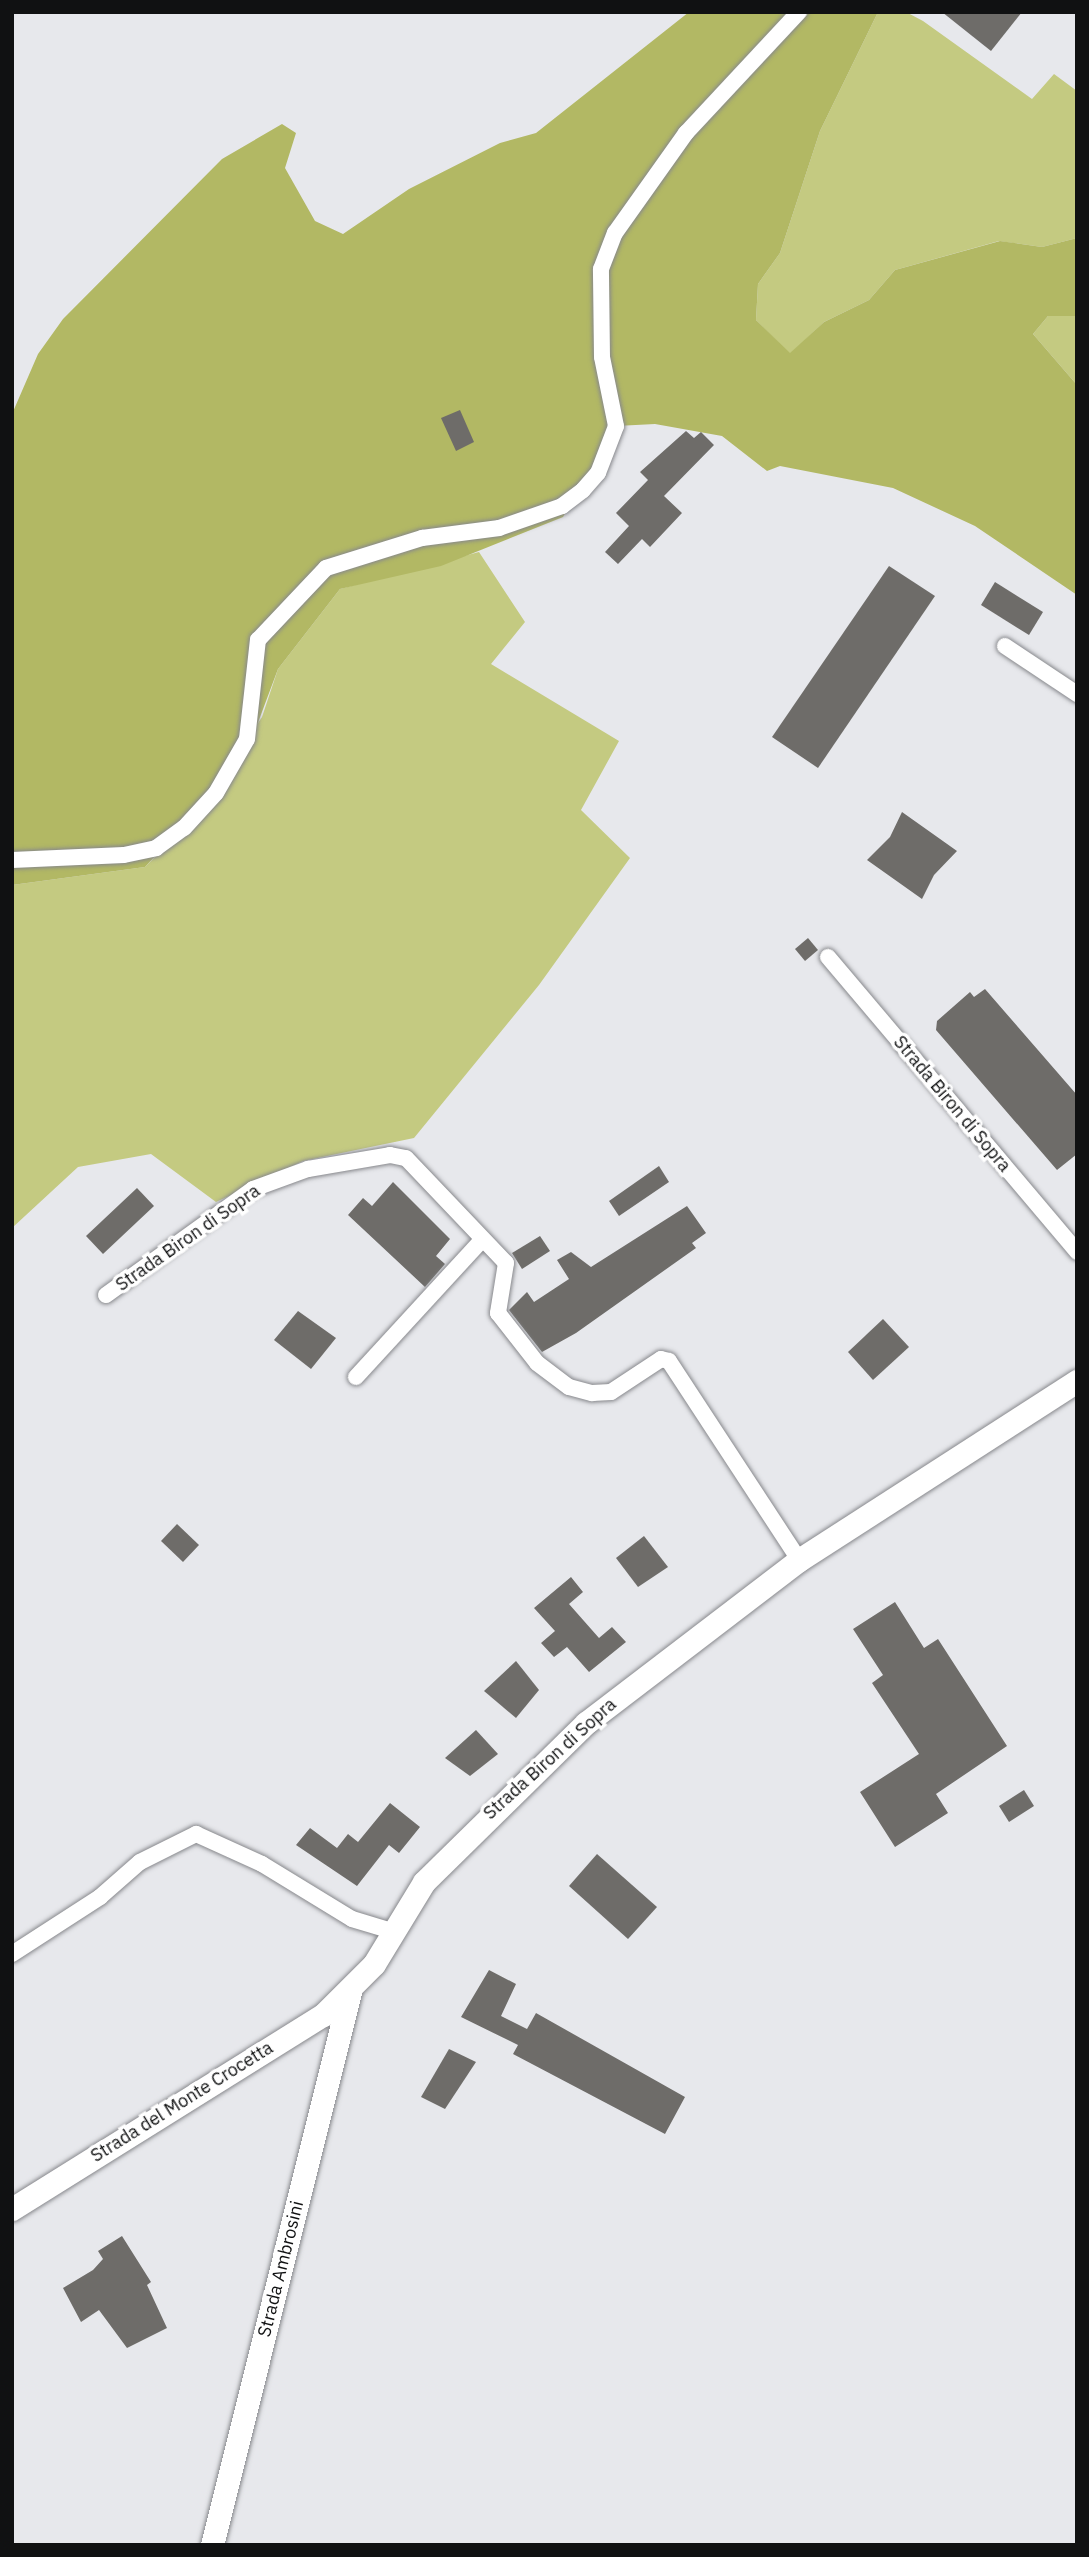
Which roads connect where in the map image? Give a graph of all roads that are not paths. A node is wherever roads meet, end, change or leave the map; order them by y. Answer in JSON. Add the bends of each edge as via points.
{"nodes":[{"id":1,"x":799,"y":12,"type":"edge"},
{"id":2,"x":1005,"y":646,"type":"dead end"},
{"id":3,"x":1077,"y":694,"type":"edge"},
{"id":4,"x":12,"y":860,"type":"edge"},
{"id":5,"x":828,"y":957,"type":"dead end"},
{"id":6,"x":482,"y":1240,"type":"junction"},
{"id":7,"x":1077,"y":1252,"type":"edge"},
{"id":8,"x":106,"y":1295,"type":"dead end"},
{"id":9,"x":356,"y":1377,"type":"dead end"},
{"id":10,"x":1077,"y":1381,"type":"edge"},
{"id":11,"x":799,"y":1560,"type":"junction"},
{"id":12,"x":392,"y":1931,"type":"junction"},
{"id":13,"x":12,"y":1954,"type":"edge"},
{"id":14,"x":350,"y":1992,"type":"junction"},
{"id":15,"x":12,"y":2209,"type":"edge"},
{"id":16,"x":212,"y":2545,"type":"edge"}],
"edges":[{"from":1,"to":4,"type":"street","via":[[686,133],[615,233],[601,269],[602,357],[616,426],[598,473],[583,490],[562,506],[499,528],[422,538],[326,568],[258,640],[247,739],[216,793],[184,828],[156,848],[124,855]]},
{"from":2,"to":3,"type":"street"},
{"from":5,"to":7,"type":"street","name":"Strada Biron di Sopra"},
{"from":6,"to":8,"type":"street","name":"Strada Biron di Sopra","via":[[405,1158],[368,1158],[308,1169],[253,1189]]},
{"from":6,"to":9,"type":"street"},
{"from":6,"to":11,"type":"street","name":"Strada Biron di Sopra","via":[[506,1263],[498,1313],[556,1378],[592,1393],[611,1392],[661,1359],[678,1368]]},
{"from":10,"to":11,"type":"street","name":"Strada Biron di Sopra"},
{"from":11,"to":12,"type":"street","name":"Strada Biron di Sopra","via":[[586,1723],[472,1828],[424,1882]]},
{"from":12,"to":13,"type":"street","via":[[352,1919],[262,1864],[196,1835],[140,1862]]},
{"from":12,"to":14,"type":"street","name":"Strada Biron di Sopra"},
{"from":14,"to":15,"type":"street","name":"Strada del Monte Crocetta"},
{"from":14,"to":16,"type":"street","name":"Strada Ambrosini"}]}
